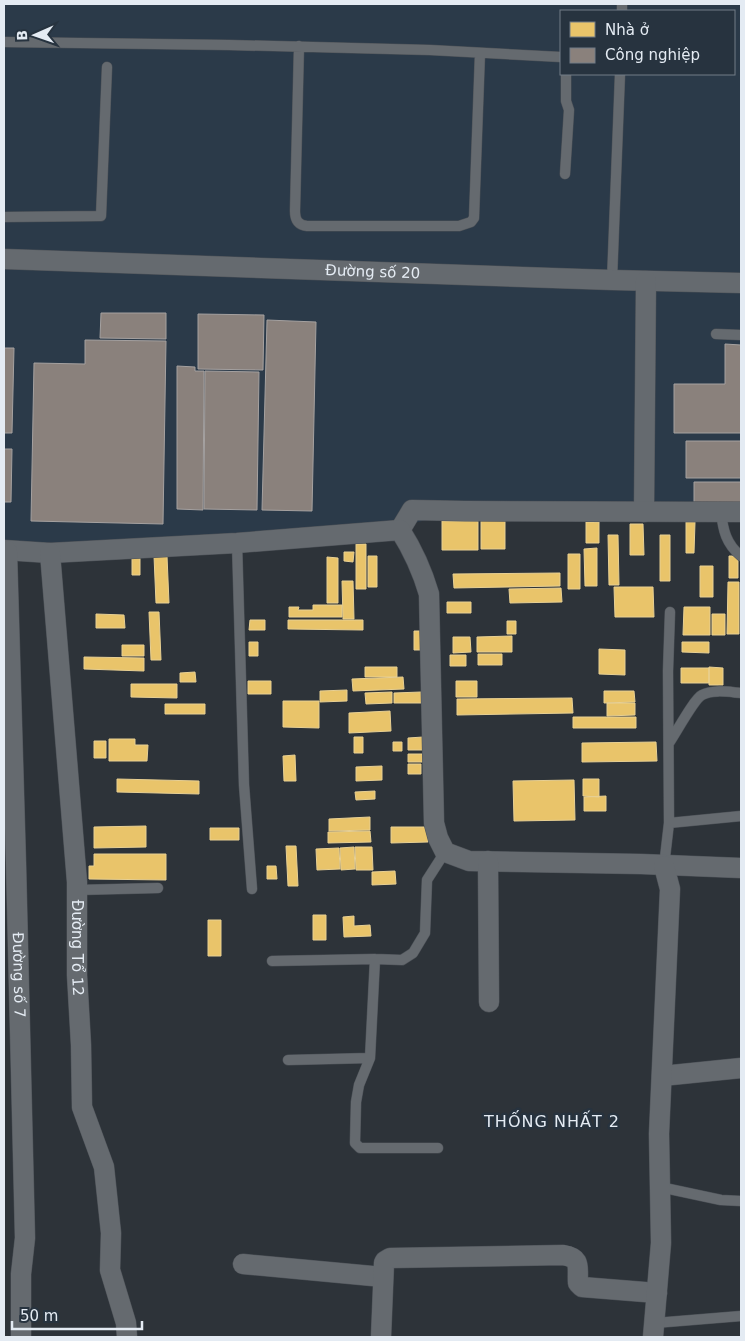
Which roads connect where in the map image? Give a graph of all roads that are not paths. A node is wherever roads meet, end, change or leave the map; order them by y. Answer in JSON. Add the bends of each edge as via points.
{"nodes":[{"id":1,"x":4,"y":42,"type":"edge"},
{"id":2,"x":299,"y":46,"type":"junction"},
{"id":3,"x":480,"y":53,"type":"junction"},
{"id":4,"x":560,"y":57,"type":"edge"},
{"id":5,"x":107,"y":67,"type":"dead end"},
{"id":6,"x":566,"y":75,"type":"edge"},
{"id":7,"x":620,"y":75,"type":"edge"},
{"id":8,"x":565,"y":174,"type":"dead end"},
{"id":9,"x":4,"y":217,"type":"edge"},
{"id":10,"x":4,"y":259,"type":"edge"},
{"id":11,"x":612,"y":280,"type":"junction"},
{"id":12,"x":646,"y":281,"type":"junction"},
{"id":13,"x":741,"y":283,"type":"edge"},
{"id":14,"x":716,"y":334,"type":"dead end"},
{"id":15,"x":741,"y":335,"type":"edge"},
{"id":16,"x":644,"y":512,"type":"junction"},
{"id":17,"x":721,"y":512,"type":"junction"},
{"id":18,"x":741,"y":512,"type":"edge"},
{"id":19,"x":400,"y":530,"type":"junction"},
{"id":20,"x":237,"y":543,"type":"junction"},
{"id":21,"x":5,"y":550,"type":"edge"},
{"id":22,"x":50,"y":554,"type":"junction"},
{"id":23,"x":741,"y":556,"type":"edge"},
{"id":24,"x":670,"y":612,"type":"dead end"},
{"id":25,"x":741,"y":693,"type":"edge"},
{"id":26,"x":669,"y":744,"type":"junction"},
{"id":27,"x":741,"y":816,"type":"edge"},
{"id":28,"x":669,"y":823,"type":"junction"},
{"id":29,"x":445,"y":852,"type":"junction"},
{"id":30,"x":488,"y":861,"type":"junction"},
{"id":31,"x":664,"y":866,"type":"junction"},
{"id":32,"x":741,"y":868,"type":"edge"},
{"id":33,"x":10,"y":879,"type":"edge"},
{"id":34,"x":158,"y":888,"type":"dead end"},
{"id":35,"x":252,"y":889,"type":"dead end"},
{"id":36,"x":77,"y":890,"type":"junction"},
{"id":37,"x":375,"y":959,"type":"junction"},
{"id":38,"x":272,"y":961,"type":"dead end"},
{"id":39,"x":489,"y":1002,"type":"dead end"},
{"id":40,"x":370,"y":1058,"type":"junction"},
{"id":41,"x":288,"y":1060,"type":"dead end"},
{"id":42,"x":741,"y":1068,"type":"edge"},
{"id":43,"x":662,"y":1076,"type":"junction"},
{"id":44,"x":438,"y":1148,"type":"dead end"},
{"id":45,"x":660,"y":1187,"type":"junction"},
{"id":46,"x":741,"y":1201,"type":"edge"},
{"id":47,"x":243,"y":1264,"type":"dead end"},
{"id":48,"x":13,"y":1275,"type":"edge"},
{"id":49,"x":383,"y":1277,"type":"junction"},
{"id":50,"x":657,"y":1293,"type":"junction"},
{"id":51,"x":741,"y":1316,"type":"edge"},
{"id":52,"x":654,"y":1330,"type":"edge"},
{"id":53,"x":21,"y":1337,"type":"edge"},
{"id":54,"x":127,"y":1337,"type":"edge"},
{"id":55,"x":381,"y":1337,"type":"edge"}],
"edges":[{"from":1,"to":2,"type":"lane"},
{"from":2,"to":3,"type":"lane"},
{"from":2,"to":3,"type":"lane","via":[[295,218],[307,226],[459,226],[474,218]]},
{"from":3,"to":4,"type":"lane"},
{"from":5,"to":9,"type":"lane","via":[[101,216]]},
{"from":6,"to":8,"type":"lane","via":[[569,110]]},
{"from":7,"to":11,"type":"lane"},
{"from":10,"to":11,"type":"street","name":"Đường số 20"},
{"from":11,"to":12,"type":"street","name":"Đường số 20"},
{"from":12,"to":13,"type":"street","name":"Đường số 20"},
{"from":12,"to":16,"type":"street"},
{"from":14,"to":15,"type":"lane"},
{"from":16,"to":17,"type":"street"},
{"from":16,"to":19,"type":"street","via":[[412,510]]},
{"from":17,"to":18,"type":"street"},
{"from":17,"to":23,"type":"lane","via":[[724,535]]},
{"from":19,"to":20,"type":"street"},
{"from":19,"to":29,"type":"street","via":[[416,556],[429,594],[434,823]]},
{"from":20,"to":22,"type":"street"},
{"from":20,"to":35,"type":"lane","via":[[244,785]]},
{"from":21,"to":22,"type":"street"},
{"from":21,"to":33,"type":"street","name":"Đường số 7"},
{"from":22,"to":36,"type":"street","name":"Đường Tổ 12"},
{"from":24,"to":26,"type":"lane"},
{"from":25,"to":26,"type":"lane","via":[[702,695]]},
{"from":26,"to":28,"type":"lane"},
{"from":27,"to":28,"type":"lane"},
{"from":28,"to":31,"type":"lane"},
{"from":29,"to":30,"type":"street","via":[[470,861]]},
{"from":29,"to":37,"type":"lane","via":[[427,880],[425,932],[413,953],[402,960]]},
{"from":30,"to":31,"type":"street"},
{"from":30,"to":39,"type":"street"},
{"from":31,"to":32,"type":"street"},
{"from":31,"to":43,"type":"street","via":[[670,889]]},
{"from":33,"to":48,"type":"street","name":"Đường số 7","via":[[25,1238]]},
{"from":34,"to":36,"type":"lane"},
{"from":36,"to":54,"type":"street","name":"Đường Tổ 12","via":[[82,1107],[104,1167],[111,1233],[110,1270]]},
{"from":37,"to":38,"type":"lane"},
{"from":37,"to":40,"type":"lane"},
{"from":40,"to":41,"type":"lane"},
{"from":40,"to":44,"type":"lane","via":[[356,1102],[354,1140],[357,1146]]},
{"from":42,"to":43,"type":"street"},
{"from":43,"to":45,"type":"street"},
{"from":45,"to":46,"type":"lane"},
{"from":45,"to":50,"type":"street","via":[[661,1243]]},
{"from":47,"to":49,"type":"street"},
{"from":48,"to":53,"type":"street","name":"Đường số 7"},
{"from":49,"to":50,"type":"street","via":[[385,1261],[394,1258],[563,1255],[571,1256],[577,1262],[578,1283],[582,1287]]},
{"from":49,"to":55,"type":"street"},
{"from":50,"to":52,"type":"street"},
{"from":51,"to":52,"type":"lane"}]}
